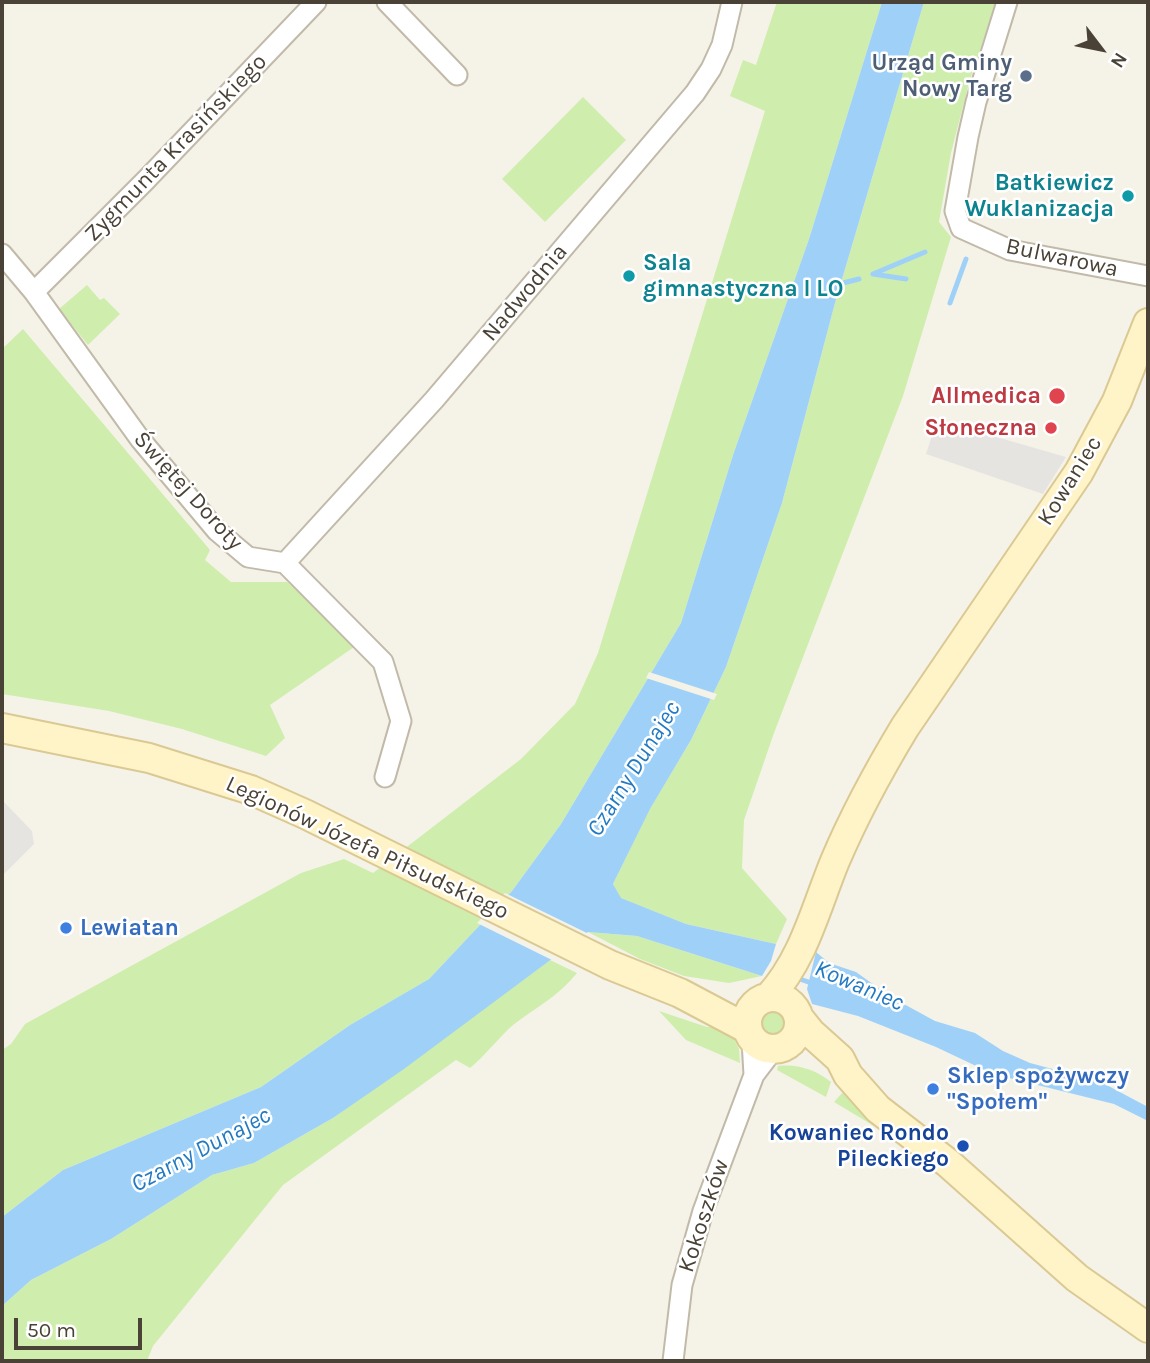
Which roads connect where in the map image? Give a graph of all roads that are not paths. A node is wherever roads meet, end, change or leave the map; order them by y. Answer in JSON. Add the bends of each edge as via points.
{"nodes":[{"id":1,"x":316,"y":2,"type":"edge"},
{"id":2,"x":387,"y":2,"type":"edge"},
{"id":3,"x":732,"y":2,"type":"edge"},
{"id":4,"x":1007,"y":2,"type":"edge"},
{"id":5,"x":457,"y":75,"type":"dead end"},
{"id":6,"x":2,"y":254,"type":"edge"},
{"id":7,"x":1148,"y":276,"type":"edge"},
{"id":8,"x":34,"y":292,"type":"junction"},
{"id":9,"x":1148,"y":323,"type":"edge"},
{"id":10,"x":285,"y":563,"type":"junction"},
{"id":11,"x":2,"y":728,"type":"edge"},
{"id":12,"x":386,"y":777,"type":"dead end"},
{"id":13,"x":800,"y":950,"type":"junction"},
{"id":14,"x":797,"y":1014,"type":"junction"},
{"id":15,"x":764,"y":1027,"type":"junction"},
{"id":16,"x":848,"y":1075,"type":"junction"},
{"id":17,"x":1148,"y":1328,"type":"edge"},
{"id":18,"x":673,"y":1361,"type":"edge"}],
"edges":[{"from":1,"to":8,"type":"street","name":"Zygmunta Krasińskiego"},
{"from":2,"to":5,"type":"street"},
{"from":3,"to":10,"type":"street","name":"Nadwodnia","via":[[722,46],[695,93],[434,400]]},
{"from":4,"to":7,"type":"street","name":"Bulwarowa","via":[[968,137],[955,211],[961,228],[1010,250]]},
{"from":6,"to":8,"type":"street","name":"Świętej Doroty"},
{"from":8,"to":10,"type":"street","name":"Świętej Doroty","via":[[140,439],[217,531],[248,557]]},
{"from":9,"to":13,"type":"street","name":"Kowaniec","via":[[1117,401],[1079,472],[882,765],[847,835]]},
{"from":10,"to":12,"type":"street","via":[[383,662],[401,721]]},
{"from":11,"to":15,"type":"street","name":"Legionów Józefa Piłsudskiego","via":[[188,769],[251,790],[610,965],[680,993],[706,993]]},
{"from":13,"to":14,"type":"street","name":"Kowaniec"},
{"from":13,"to":15,"type":"street","name":"Kowaniec"},
{"from":14,"to":15,"type":"street","via":[[784,999]]},
{"from":14,"to":15,"type":"street","via":[[796,1036]]},
{"from":14,"to":16,"type":"street","via":[[840,1059]]},
{"from":15,"to":16,"type":"street"},
{"from":15,"to":18,"type":"street","name":"Kokoszków","via":[[754,1075],[685,1269]]},
{"from":16,"to":17,"type":"street","via":[[878,1109],[948,1163],[1077,1278]]}]}
